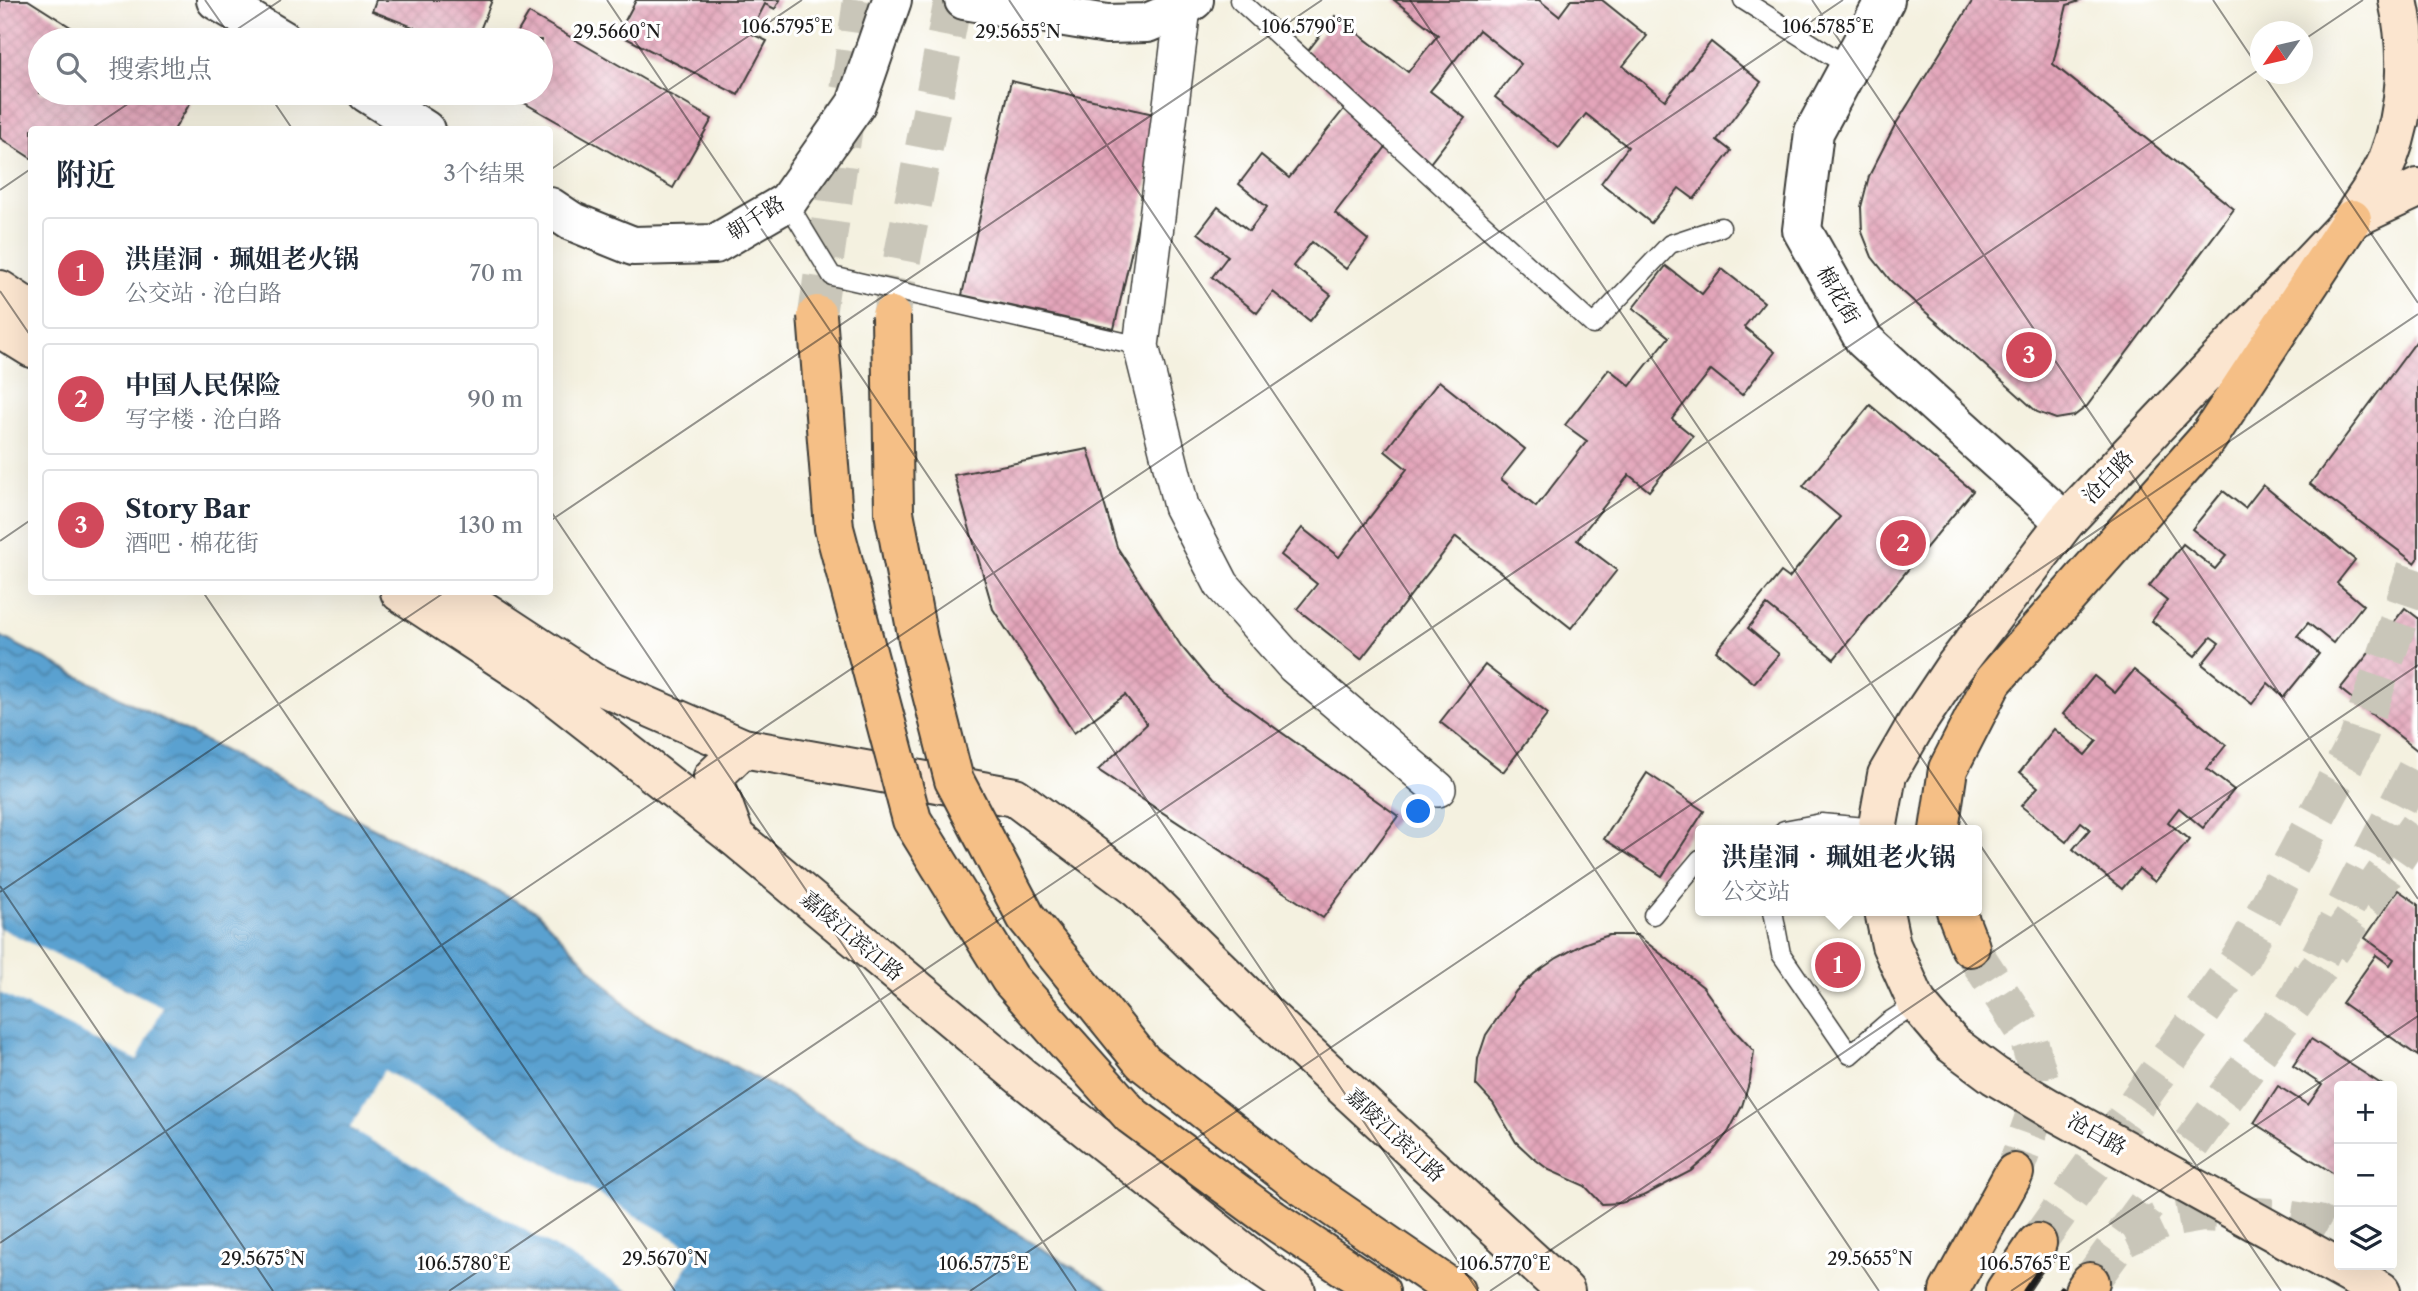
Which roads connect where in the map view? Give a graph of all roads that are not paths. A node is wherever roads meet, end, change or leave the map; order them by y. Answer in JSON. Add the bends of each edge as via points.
{"nodes":[{"id":1,"x":216,"y":0,"type":"edge"},
{"id":2,"x":892,"y":0,"type":"edge"},
{"id":3,"x":964,"y":0,"type":"edge"},
{"id":4,"x":1239,"y":0,"type":"edge"},
{"id":5,"x":1744,"y":0,"type":"edge"},
{"id":6,"x":1885,"y":0,"type":"edge"},
{"id":7,"x":2398,"y":0,"type":"edge"},
{"id":8,"x":1189,"y":4,"type":"edge"},
{"id":9,"x":263,"y":28,"type":"edge"},
{"id":10,"x":1849,"y":67,"type":"junction"},
{"id":11,"x":386,"y":105,"type":"edge"},
{"id":12,"x":419,"y":126,"type":"edge"},
{"id":13,"x":2418,"y":188,"type":"edge"},
{"id":14,"x":787,"y":202,"type":"junction"},
{"id":15,"x":553,"y":209,"type":"edge"},
{"id":16,"x":2351,"y":219,"type":"junction"},
{"id":17,"x":1721,"y":227,"type":"dead end"},
{"id":18,"x":0,"y":290,"type":"edge"},
{"id":19,"x":28,"y":308,"type":"edge"},
{"id":20,"x":817,"y":315,"type":"tunnel mouth"},
{"id":21,"x":891,"y":316,"type":"tunnel mouth"},
{"id":22,"x":0,"y":328,"type":"edge"},
{"id":23,"x":28,"y":346,"type":"edge"},
{"id":24,"x":1141,"y":346,"type":"junction"},
{"id":25,"x":2065,"y":522,"type":"junction"},
{"id":26,"x":405,"y":595,"type":"edge"},
{"id":27,"x":460,"y":595,"type":"edge"},
{"id":28,"x":743,"y":748,"type":"junction"},
{"id":29,"x":1438,"y":789,"type":"dead end"},
{"id":30,"x":1810,"y":825,"type":"edge"},
{"id":31,"x":1840,"y":825,"type":"edge"},
{"id":32,"x":1878,"y":825,"type":"edge"},
{"id":33,"x":1940,"y":825,"type":"edge"},
{"id":34,"x":735,"y":837,"type":"junction"},
{"id":35,"x":1695,"y":865,"type":"edge"},
{"id":36,"x":1653,"y":915,"type":"dead end"},
{"id":37,"x":1774,"y":916,"type":"edge"},
{"id":38,"x":1885,"y":916,"type":"edge"},
{"id":39,"x":1958,"y":916,"type":"edge"},
{"id":40,"x":1970,"y":947,"type":"tunnel mouth"},
{"id":41,"x":1917,"y":1003,"type":"junction"},
{"id":42,"x":2014,"y":1173,"type":"tunnel mouth"},
{"id":43,"x":2037,"y":1243,"type":"tunnel mouth"},
{"id":44,"x":1296,"y":1291,"type":"edge"},
{"id":45,"x":1380,"y":1291,"type":"edge"},
{"id":46,"x":1455,"y":1291,"type":"edge"},
{"id":47,"x":1565,"y":1291,"type":"edge"},
{"id":48,"x":1949,"y":1291,"type":"edge"},
{"id":49,"x":2005,"y":1291,"type":"edge"},
{"id":50,"x":2381,"y":1291,"type":"edge"}],
"edges":[{"from":1,"to":9,"type":"street"},
{"from":2,"to":14,"type":"street","name":"朝千路","via":[[856,104]]},
{"from":3,"to":8,"type":"street","via":[[1107,24],[1147,23]]},
{"from":4,"to":17,"type":"lane","via":[[1593,325],[1670,244]]},
{"from":5,"to":10,"type":"lane"},
{"from":6,"to":10,"type":"street","name":"棉花街"},
{"from":7,"to":16,"type":"main road","via":[[2404,27],[2405,83],[2399,126],[2388,162]]},
{"from":8,"to":24,"type":"street"},
{"from":10,"to":25,"type":"street","name":"棉花街","via":[[1814,132],[1802,230],[1864,340]]},
{"from":11,"to":12,"type":"street"},
{"from":13,"to":16,"type":"main road","name":"沧白路"},
{"from":14,"to":15,"type":"street","name":"朝千路","via":[[715,244],[633,246]]},
{"from":14,"to":24,"type":"lane","via":[[832,276]]},
{"from":16,"to":25,"type":"main road","name":"沧白路"},
{"from":16,"to":33,"type":"main road","via":[[2208,438],[1993,681],[1948,769]]},
{"from":18,"to":19,"type":"main road"},
{"from":20,"to":45,"type":"main road","bridge":true,"via":[[834,528],[912,820],[1010,979],[1131,1115],[1272,1219]]},
{"from":21,"to":46,"type":"main road","bridge":true,"via":[[894,512],[918,639],[954,780],[1026,916],[1143,1062],[1296,1181]]},
{"from":22,"to":23,"type":"main road"},
{"from":24,"to":29,"type":"street","via":[[1181,506],[1222,585],[1294,666]]},
{"from":25,"to":32,"type":"main road","name":"沧白路","via":[[1917,723],[1887,775]]},
{"from":26,"to":34,"type":"main road","name":"嘉陵江滨江路","via":[[537,682]]},
{"from":27,"to":28,"type":"main road","name":"嘉陵江滨江路","via":[[592,682]]},
{"from":28,"to":34,"type":"main road","via":[[713,777]]},
{"from":28,"to":47,"type":"main road","name":"嘉陵江滨江路","bridge":true,"via":[[1015,797],[1138,889],[1276,1024]]},
{"from":30,"to":31,"type":"lane"},
{"from":34,"to":44,"type":"main road","name":"嘉陵江滨江路","via":[[1023,1078]]},
{"from":35,"to":36,"type":"lane"},
{"from":37,"to":41,"type":"lane","via":[[1781,954],[1850,1055]]},
{"from":38,"to":41,"type":"main road","name":"沧白路","via":[[1891,945]]},
{"from":39,"to":40,"type":"main road"},
{"from":41,"to":50,"type":"main road","name":"沧白路","via":[[1952,1044],[1995,1076]]},
{"from":42,"to":48,"type":"main road"},
{"from":43,"to":49,"type":"main road"}]}
